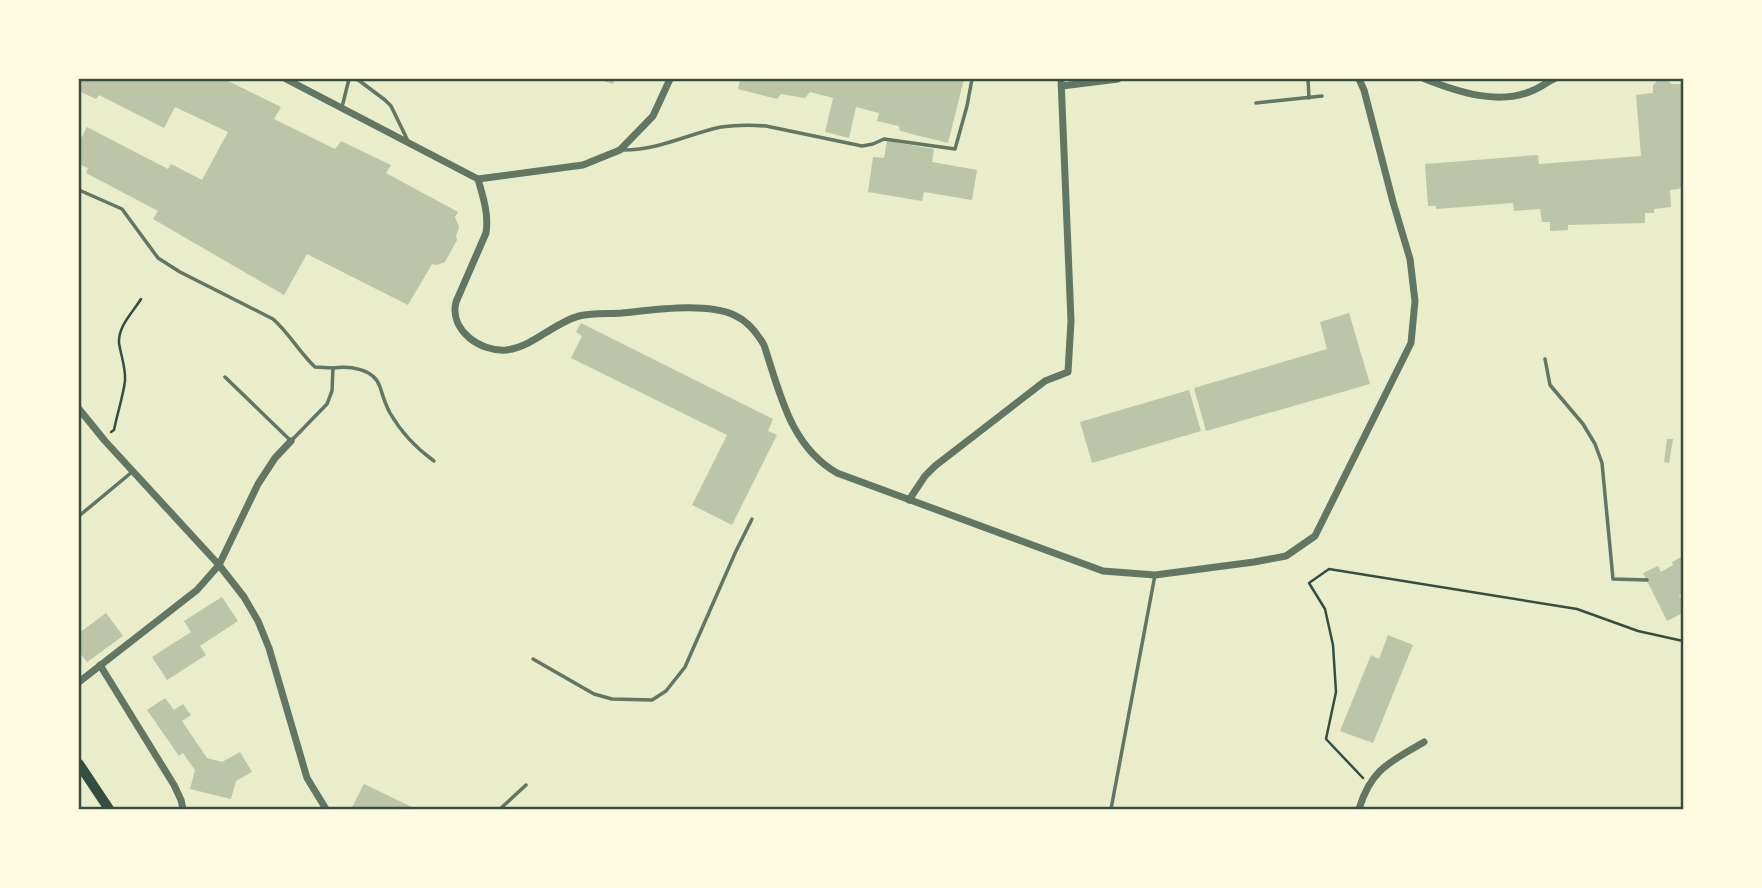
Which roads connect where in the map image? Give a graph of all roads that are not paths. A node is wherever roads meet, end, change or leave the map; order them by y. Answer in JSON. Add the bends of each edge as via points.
{"nodes":[{"id":1,"x":286,"y":79,"type":"edge"},
{"id":2,"x":349,"y":79,"type":"edge"},
{"id":3,"x":356,"y":79,"type":"edge"},
{"id":4,"x":670,"y":79,"type":"edge"},
{"id":5,"x":972,"y":79,"type":"edge"},
{"id":6,"x":1118,"y":79,"type":"edge"},
{"id":7,"x":1308,"y":79,"type":"edge"},
{"id":8,"x":1359,"y":79,"type":"edge"},
{"id":9,"x":1425,"y":79,"type":"edge"},
{"id":10,"x":1553,"y":79,"type":"edge"},
{"id":11,"x":1061,"y":83,"type":"edge"},
{"id":12,"x":1322,"y":96,"type":"dead end"},
{"id":13,"x":1309,"y":98,"type":"junction"},
{"id":14,"x":1256,"y":103,"type":"dead end"},
{"id":15,"x":342,"y":108,"type":"junction"},
{"id":16,"x":409,"y":143,"type":"junction"},
{"id":17,"x":620,"y":150,"type":"junction"},
{"id":18,"x":478,"y":179,"type":"junction"},
{"id":19,"x":79,"y":190,"type":"edge"},
{"id":20,"x":1545,"y":359,"type":"dead end"},
{"id":21,"x":333,"y":368,"type":"junction"},
{"id":22,"x":225,"y":377,"type":"dead end"},
{"id":23,"x":79,"y":411,"type":"edge"},
{"id":24,"x":291,"y":441,"type":"junction"},
{"id":25,"x":434,"y":461,"type":"dead end"},
{"id":26,"x":134,"y":471,"type":"junction"},
{"id":27,"x":909,"y":500,"type":"junction"},
{"id":28,"x":79,"y":516,"type":"edge"},
{"id":29,"x":752,"y":519,"type":"dead end"},
{"id":30,"x":219,"y":565,"type":"junction"},
{"id":31,"x":1155,"y":575,"type":"junction"},
{"id":32,"x":1647,"y":580,"type":"dead end"},
{"id":33,"x":533,"y":659,"type":"dead end"},
{"id":34,"x":100,"y":665,"type":"junction"},
{"id":35,"x":79,"y":682,"type":"edge"},
{"id":36,"x":1424,"y":742,"type":"dead end"},
{"id":37,"x":79,"y":764,"type":"edge"},
{"id":38,"x":526,"y":785,"type":"dead end"},
{"id":39,"x":109,"y":809,"type":"edge"},
{"id":40,"x":183,"y":809,"type":"edge"},
{"id":41,"x":326,"y":809,"type":"edge"},
{"id":42,"x":500,"y":809,"type":"edge"},
{"id":43,"x":1111,"y":809,"type":"edge"},
{"id":44,"x":1359,"y":809,"type":"edge"}],
"edges":[{"from":1,"to":15,"type":"street"},
{"from":2,"to":15,"type":"lane"},
{"from":3,"to":16,"type":"lane","via":[[391,106]]},
{"from":4,"to":17,"type":"street","via":[[653,116]]},
{"from":5,"to":17,"type":"lane","via":[[955,149],[884,139],[862,146],[752,125],[721,127],[642,150]]},
{"from":6,"to":11,"type":"street"},
{"from":7,"to":13,"type":"lane"},
{"from":8,"to":31,"type":"street","via":[[1410,259],[1415,301],[1411,343],[1315,536],[1286,556]]},
{"from":9,"to":10,"type":"street","via":[[1478,96],[1518,95]]},
{"from":11,"to":27,"type":"street","via":[[1072,321],[1068,372],[1045,381],[935,466]]},
{"from":12,"to":13,"type":"lane"},
{"from":13,"to":14,"type":"lane"},
{"from":15,"to":16,"type":"street"},
{"from":16,"to":18,"type":"street"},
{"from":17,"to":18,"type":"street","via":[[583,165]]},
{"from":18,"to":27,"type":"street","via":[[486,233],[454,310],[460,328],[471,340],[507,350],[579,316],[695,308],[732,313],[758,334],[792,424],[816,460],[837,473]]},
{"from":19,"to":21,"type":"lane","via":[[122,209],[158,258],[273,319],[315,367]]},
{"from":20,"to":32,"type":"lane","via":[[1550,385],[1583,424],[1602,463],[1613,579]]},
{"from":21,"to":24,"type":"lane","via":[[327,404]]},
{"from":21,"to":25,"type":"lane","via":[[353,367],[373,377],[401,429]]},
{"from":22,"to":24,"type":"lane"},
{"from":23,"to":26,"type":"street"},
{"from":24,"to":30,"type":"street","via":[[258,484]]},
{"from":26,"to":28,"type":"lane"},
{"from":26,"to":30,"type":"street"},
{"from":27,"to":31,"type":"street","via":[[1103,571]]},
{"from":29,"to":33,"type":"lane","via":[[685,667],[666,691],[652,700],[594,694]]},
{"from":30,"to":34,"type":"street","via":[[197,590]]},
{"from":30,"to":41,"type":"street","via":[[258,621],[307,778]]},
{"from":31,"to":43,"type":"lane"},
{"from":34,"to":35,"type":"street"},
{"from":34,"to":40,"type":"street","via":[[174,785]]},
{"from":36,"to":44,"type":"street","via":[[1377,773]]},
{"from":37,"to":39,"type":"main road"},
{"from":38,"to":42,"type":"lane"}]}
